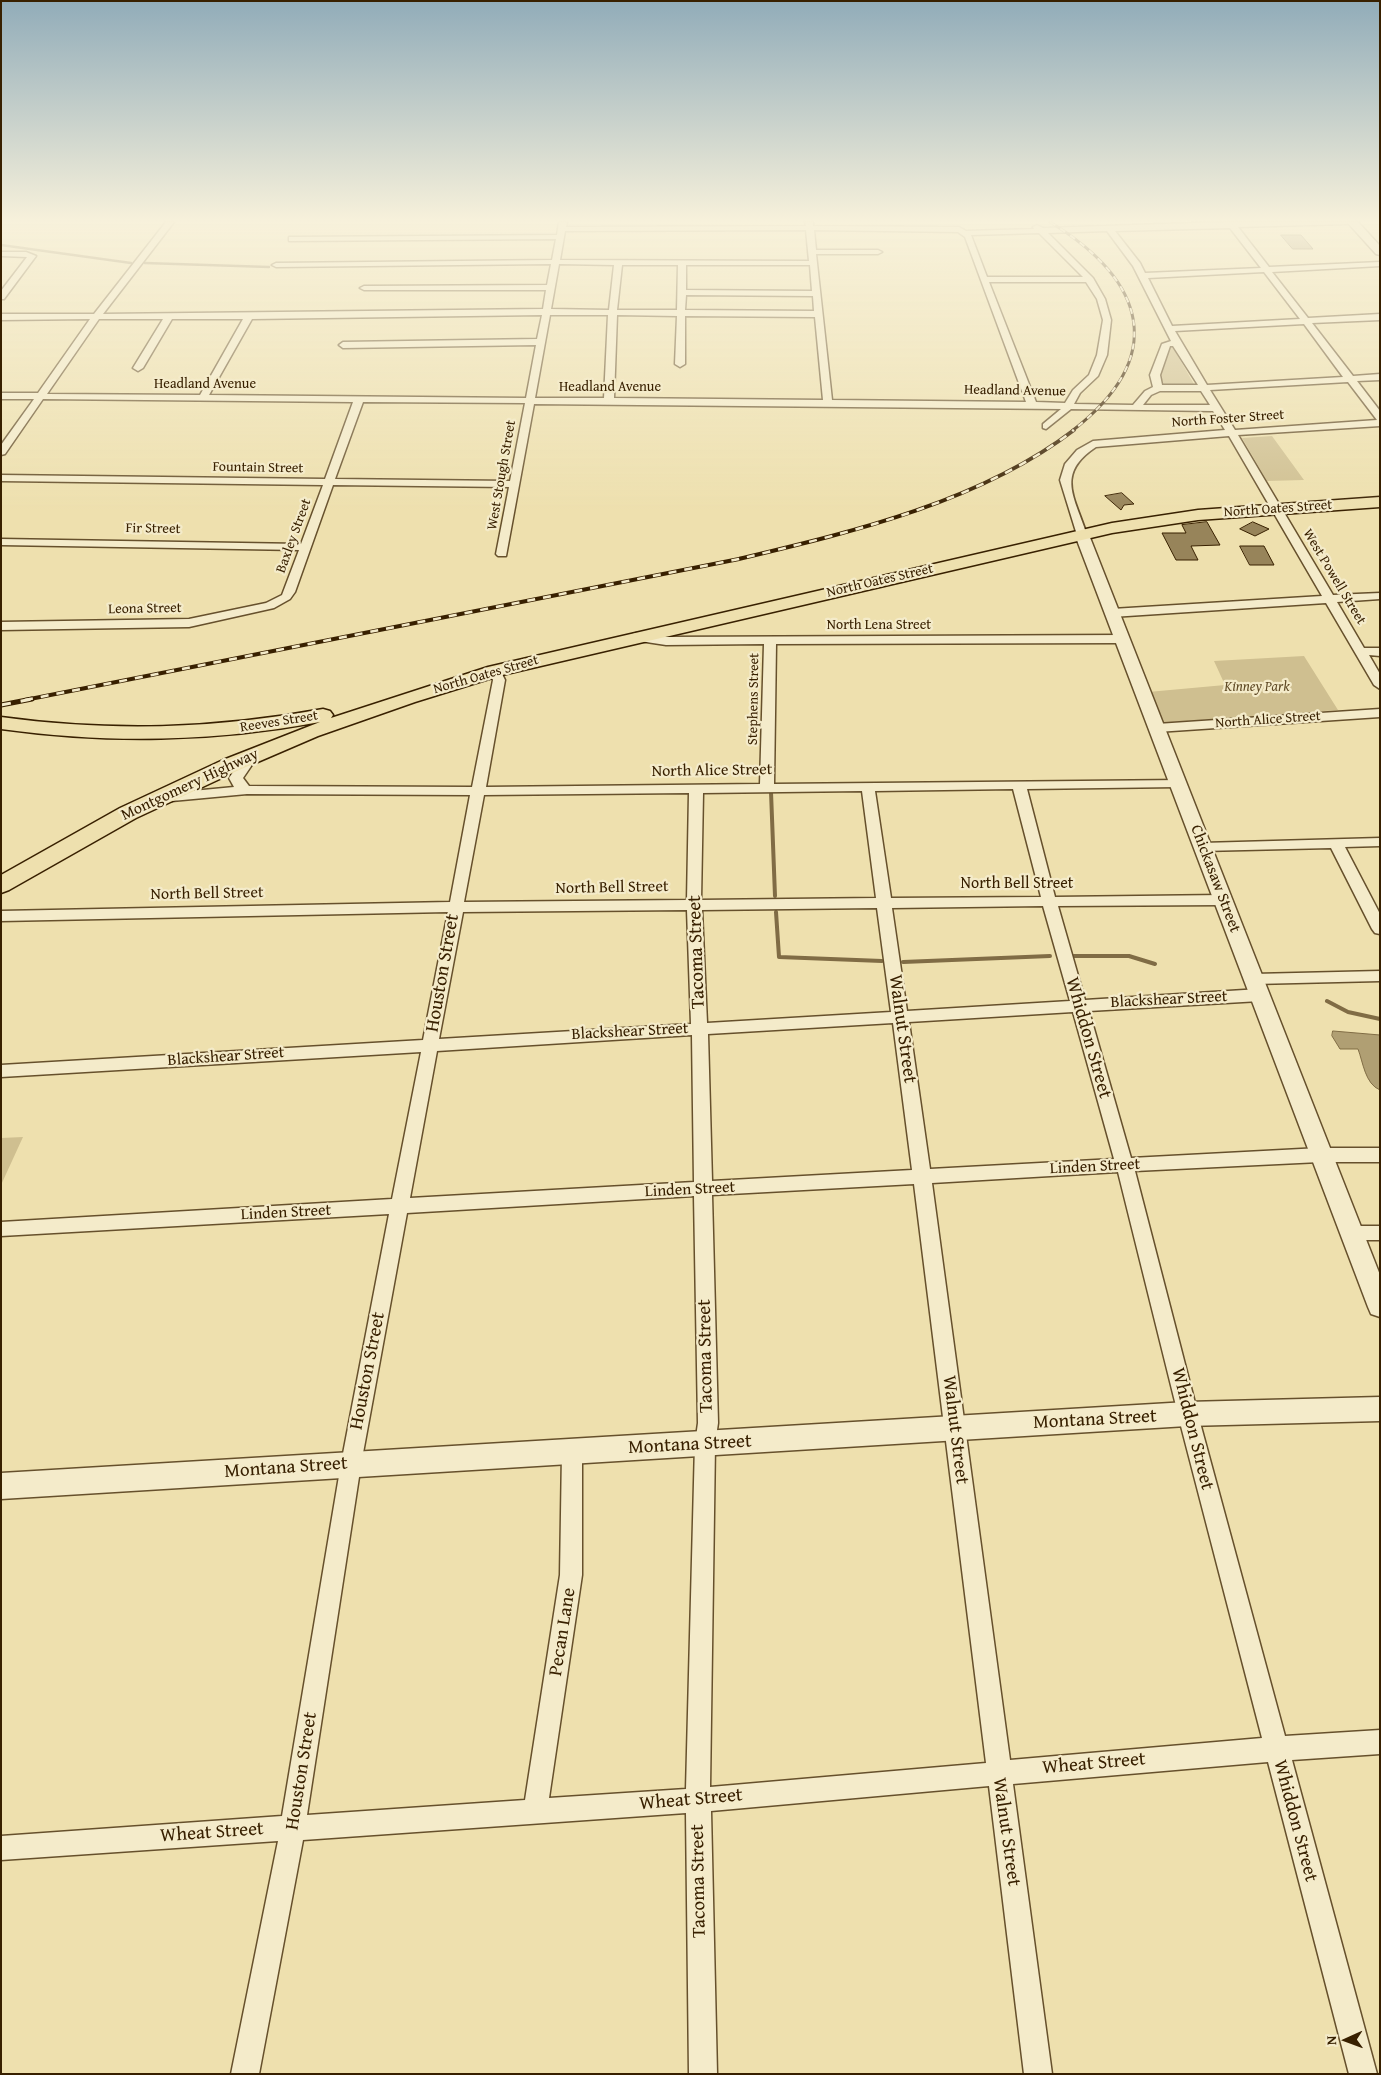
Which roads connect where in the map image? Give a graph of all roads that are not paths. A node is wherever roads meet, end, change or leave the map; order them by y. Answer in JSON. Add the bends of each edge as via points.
{"nodes":[{"id":1,"x":95,"y":319,"type":"edge"},
{"id":2,"x":167,"y":319,"type":"edge"},
{"id":3,"x":247,"y":319,"type":"edge"},
{"id":4,"x":545,"y":319,"type":"edge"},
{"id":5,"x":613,"y":319,"type":"edge"},
{"id":6,"x":681,"y":319,"type":"edge"},
{"id":7,"x":819,"y":319,"type":"edge"},
{"id":8,"x":1000,"y":319,"type":"edge"},
{"id":9,"x":1107,"y":319,"type":"edge"},
{"id":10,"x":1163,"y":319,"type":"edge"},
{"id":11,"x":1346,"y":319,"type":"edge"},
{"id":12,"x":1306,"y":321,"type":"junction"},
{"id":13,"x":1168,"y":329,"type":"junction"},
{"id":14,"x":541,"y":342,"type":"junction"},
{"id":15,"x":1176,"y":343,"type":"junction"},
{"id":16,"x":343,"y":345,"type":"dead end"},
{"id":17,"x":680,"y":364,"type":"dead end"},
{"id":18,"x":138,"y":368,"type":"dead end"},
{"id":19,"x":1380,"y":377,"type":"edge"},
{"id":20,"x":1350,"y":379,"type":"junction"},
{"id":21,"x":1158,"y":388,"type":"junction"},
{"id":22,"x":1205,"y":388,"type":"junction"},
{"id":23,"x":1,"y":396,"type":"edge"},
{"id":24,"x":40,"y":396,"type":"junction"},
{"id":25,"x":203,"y":398,"type":"junction"},
{"id":26,"x":359,"y":399,"type":"junction"},
{"id":27,"x":530,"y":401,"type":"junction"},
{"id":28,"x":609,"y":401,"type":"junction"},
{"id":29,"x":828,"y":403,"type":"junction"},
{"id":30,"x":1032,"y":405,"type":"junction"},
{"id":31,"x":1068,"y":405,"type":"junction"},
{"id":32,"x":1136,"y":408,"type":"junction"},
{"id":33,"x":1218,"y":408,"type":"junction"},
{"id":34,"x":1380,"y":418,"type":"edge"},
{"id":35,"x":1380,"y":423,"type":"edge"},
{"id":36,"x":1046,"y":426,"type":"dead end"},
{"id":37,"x":1232,"y":433,"type":"junction"},
{"id":38,"x":1,"y":452,"type":"edge"},
{"id":39,"x":1081,"y":452,"type":"joint"},
{"id":40,"x":1,"y":478,"type":"edge"},
{"id":41,"x":329,"y":482,"type":"junction"},
{"id":42,"x":514,"y":484,"type":"junction"},
{"id":43,"x":1380,"y":502,"type":"edge"},
{"id":44,"x":1276,"y":509,"type":"junction"},
{"id":45,"x":1082,"y":535,"type":"junction"},
{"id":46,"x":1,"y":542,"type":"edge"},
{"id":47,"x":304,"y":547,"type":"junction"},
{"id":48,"x":502,"y":554,"type":"dead end"},
{"id":49,"x":1380,"y":596,"type":"edge"},
{"id":50,"x":286,"y":597,"type":"joint"},
{"id":51,"x":1330,"y":599,"type":"junction"},
{"id":52,"x":1112,"y":613,"type":"junction"},
{"id":53,"x":1,"y":626,"type":"edge"},
{"id":54,"x":637,"y":637,"type":"junction"},
{"id":55,"x":1122,"y":639,"type":"junction"},
{"id":56,"x":770,"y":640,"type":"junction"},
{"id":57,"x":1360,"y":652,"type":"junction"},
{"id":58,"x":1380,"y":652,"type":"edge"},
{"id":59,"x":495,"y":671,"type":"junction"},
{"id":60,"x":1380,"y":684,"type":"edge"},
{"id":61,"x":388,"y":705,"type":"junction"},
{"id":62,"x":1380,"y":712,"type":"edge"},
{"id":63,"x":2,"y":723,"type":"edge"},
{"id":64,"x":239,"y":728,"type":"junction"},
{"id":65,"x":1156,"y":728,"type":"junction"},
{"id":66,"x":169,"y":735,"type":"junction"},
{"id":67,"x":216,"y":735,"type":"junction"},
{"id":68,"x":263,"y":749,"type":"junction"},
{"id":69,"x":230,"y":765,"type":"junction"},
{"id":70,"x":1178,"y":784,"type":"junction"},
{"id":71,"x":1019,"y":785,"type":"junction"},
{"id":72,"x":868,"y":787,"type":"junction"},
{"id":73,"x":767,"y":788,"type":"junction"},
{"id":74,"x":696,"y":789,"type":"junction"},
{"id":75,"x":247,"y":790,"type":"junction"},
{"id":76,"x":478,"y":790,"type":"junction"},
{"id":77,"x":159,"y":798,"type":"junction"},
{"id":78,"x":1380,"y":842,"type":"edge"},
{"id":79,"x":1336,"y":843,"type":"junction"},
{"id":80,"x":1202,"y":847,"type":"junction"},
{"id":81,"x":1,"y":885,"type":"edge"},
{"id":82,"x":1223,"y":900,"type":"junction"},
{"id":83,"x":1049,"y":901,"type":"junction"},
{"id":84,"x":884,"y":903,"type":"junction"},
{"id":85,"x":694,"y":904,"type":"junction"},
{"id":86,"x":456,"y":907,"type":"junction"},
{"id":87,"x":1,"y":916,"type":"edge"},
{"id":88,"x":1380,"y":929,"type":"edge"},
{"id":89,"x":1380,"y":976,"type":"edge"},
{"id":90,"x":1257,"y":987,"type":"junction"},
{"id":91,"x":1080,"y":1005,"type":"junction"},
{"id":92,"x":900,"y":1016,"type":"junction"},
{"id":93,"x":700,"y":1028,"type":"junction"},
{"id":94,"x":430,"y":1044,"type":"junction"},
{"id":95,"x":1,"y":1071,"type":"edge"},
{"id":96,"x":1320,"y":1154,"type":"junction"},
{"id":97,"x":1380,"y":1155,"type":"edge"},
{"id":98,"x":1125,"y":1166,"type":"junction"},
{"id":99,"x":922,"y":1177,"type":"junction"},
{"id":100,"x":703,"y":1190,"type":"junction"},
{"id":101,"x":399,"y":1206,"type":"junction"},
{"id":102,"x":1,"y":1230,"type":"edge"},
{"id":103,"x":1351,"y":1233,"type":"junction"},
{"id":104,"x":1380,"y":1233,"type":"edge"},
{"id":105,"x":1380,"y":1307,"type":"edge"},
{"id":106,"x":1380,"y":1409,"type":"edge"},
{"id":107,"x":1188,"y":1414,"type":"junction"},
{"id":108,"x":955,"y":1428,"type":"junction"},
{"id":109,"x":704,"y":1444,"type":"junction"},
{"id":110,"x":572,"y":1452,"type":"junction"},
{"id":111,"x":351,"y":1464,"type":"junction"},
{"id":112,"x":1,"y":1486,"type":"edge"},
{"id":113,"x":1380,"y":1742,"type":"edge"},
{"id":114,"x":1276,"y":1749,"type":"junction"},
{"id":115,"x":998,"y":1772,"type":"junction"},
{"id":116,"x":698,"y":1800,"type":"junction"},
{"id":117,"x":535,"y":1812,"type":"junction"},
{"id":118,"x":294,"y":1828,"type":"junction"},
{"id":119,"x":1,"y":1848,"type":"edge"},
{"id":120,"x":245,"y":2074,"type":"edge"},
{"id":121,"x":703,"y":2074,"type":"edge"},
{"id":122,"x":1038,"y":2074,"type":"edge"},
{"id":123,"x":1363,"y":2074,"type":"edge"}],
"edges":[{"from":1,"to":24,"type":"street"},
{"from":2,"to":18,"type":"street"},
{"from":3,"to":25,"type":"street"},
{"from":4,"to":14,"type":"street","name":"West Stough Street"},
{"from":5,"to":28,"type":"street"},
{"from":6,"to":17,"type":"street"},
{"from":7,"to":29,"type":"street"},
{"from":8,"to":30,"type":"street"},
{"from":9,"to":31,"type":"street","via":[[1099,366]]},
{"from":10,"to":13,"type":"street"},
{"from":11,"to":12,"type":"street"},
{"from":12,"to":13,"type":"street"},
{"from":12,"to":20,"type":"street"},
{"from":13,"to":15,"type":"street"},
{"from":14,"to":16,"type":"street"},
{"from":14,"to":27,"type":"street","name":"West Stough Street"},
{"from":15,"to":21,"type":"street","via":[[1166,344],[1155,376]]},
{"from":15,"to":22,"type":"street"},
{"from":19,"to":20,"type":"street"},
{"from":20,"to":22,"type":"street"},
{"from":20,"to":34,"type":"street"},
{"from":21,"to":22,"type":"street"},
{"from":21,"to":32,"type":"street","via":[[1148,393]]},
{"from":22,"to":33,"type":"street"},
{"from":23,"to":24,"type":"street","name":"Headland Avenue"},
{"from":24,"to":25,"type":"street","name":"Headland Avenue"},
{"from":24,"to":38,"type":"street"},
{"from":25,"to":26,"type":"street","name":"Headland Avenue"},
{"from":26,"to":27,"type":"street","name":"Headland Avenue"},
{"from":26,"to":41,"type":"street","name":"Baxley Street"},
{"from":27,"to":28,"type":"street","name":"Headland Avenue"},
{"from":27,"to":42,"type":"street","name":"West Stough Street"},
{"from":28,"to":29,"type":"street","name":"Headland Avenue"},
{"from":29,"to":30,"type":"street","name":"Headland Avenue"},
{"from":30,"to":31,"type":"street","name":"Headland Avenue"},
{"from":31,"to":32,"type":"street","name":"Headland Avenue"},
{"from":31,"to":36,"type":"street"},
{"from":32,"to":33,"type":"street","name":"Headland Avenue"},
{"from":33,"to":37,"type":"street"},
{"from":35,"to":37,"type":"street","name":"North Foster Street"},
{"from":37,"to":39,"type":"street","name":"North Foster Street","via":[[1093,444]]},
{"from":37,"to":44,"type":"street","name":"West Powell Street"},
{"from":39,"to":45,"type":"street","name":"Chickasaw Street","via":[[1068,466],[1066,480]]},
{"from":40,"to":41,"type":"street","name":"Fountain Street"},
{"from":41,"to":42,"type":"street","name":"Fountain Street"},
{"from":41,"to":47,"type":"street","name":"Baxley Street"},
{"from":42,"to":48,"type":"street","name":"West Stough Street"},
{"from":43,"to":44,"type":"main road","name":"North Oates Street"},
{"from":44,"to":45,"type":"main road","name":"North Oates Street","via":[[1166,519]]},
{"from":44,"to":51,"type":"street","name":"West Powell Street"},
{"from":45,"to":52,"type":"street","name":"Chickasaw Street"},
{"from":45,"to":54,"type":"main road","name":"North Oates Street"},
{"from":46,"to":47,"type":"street","name":"Fir Street"},
{"from":47,"to":50,"type":"street","name":"Baxley Street"},
{"from":49,"to":51,"type":"street"},
{"from":50,"to":53,"type":"street","name":"Leona Street","via":[[260,609],[189,623]]},
{"from":51,"to":52,"type":"street"},
{"from":51,"to":57,"type":"street","name":"West Powell Street"},
{"from":52,"to":55,"type":"street","name":"Chickasaw Street"},
{"from":54,"to":56,"type":"street","name":"North Lena Street","via":[[666,641]]},
{"from":54,"to":59,"type":"main road","name":"North Oates Street"},
{"from":55,"to":56,"type":"street","name":"North Lena Street"},
{"from":55,"to":65,"type":"street","name":"Chickasaw Street"},
{"from":56,"to":73,"type":"street","name":"Stephens Street"},
{"from":57,"to":58,"type":"street"},
{"from":57,"to":60,"type":"street","name":"West Powell Street"},
{"from":59,"to":61,"type":"main road","name":"North Oates Street"},
{"from":59,"to":76,"type":"street","name":"Houston Street","via":[[499,680]]},
{"from":61,"to":64,"type":"main road","name":"Reeves Street"},
{"from":61,"to":68,"type":"main road","name":"Montgomery Highway"},
{"from":62,"to":65,"type":"street","name":"North Alice Street"},
{"from":63,"to":66,"type":"main road","name":"Reeves Street","via":[[80,732]]},
{"from":64,"to":66,"type":"main road","name":"Reeves Street"},
{"from":64,"to":68,"type":"main road","via":[[269,735]]},
{"from":65,"to":70,"type":"street","name":"Chickasaw Street"},
{"from":66,"to":67,"type":"main road","name":"Reeves Street"},
{"from":67,"to":68,"type":"main road","name":"Reeves Street","via":[[229,735]]},
{"from":67,"to":69,"type":"main road","via":[[234,745]]},
{"from":68,"to":69,"type":"main road","name":"Montgomery Highway"},
{"from":68,"to":75,"type":"street","via":[[236,778],[241,788]]},
{"from":69,"to":77,"type":"main road","name":"Montgomery Highway"},
{"from":70,"to":71,"type":"street","name":"North Alice Street"},
{"from":70,"to":80,"type":"street","name":"Chickasaw Street"},
{"from":71,"to":72,"type":"street","name":"North Alice Street"},
{"from":71,"to":83,"type":"street","name":"Whiddon Street"},
{"from":72,"to":73,"type":"street","name":"North Alice Street"},
{"from":72,"to":84,"type":"street","name":"Walnut Street"},
{"from":73,"to":74,"type":"street","name":"North Alice Street"},
{"from":74,"to":76,"type":"street","name":"North Alice Street"},
{"from":74,"to":85,"type":"street","name":"Tacoma Street"},
{"from":75,"to":76,"type":"street","name":"North Alice Street"},
{"from":75,"to":77,"type":"street","name":"North Alice Street"},
{"from":76,"to":86,"type":"street","name":"Houston Street"},
{"from":77,"to":81,"type":"main road","name":"Montgomery Highway"},
{"from":78,"to":79,"type":"street"},
{"from":79,"to":80,"type":"street"},
{"from":79,"to":88,"type":"street"},
{"from":80,"to":82,"type":"street","name":"Chickasaw Street"},
{"from":82,"to":83,"type":"street","name":"North Bell Street"},
{"from":82,"to":90,"type":"street","name":"Chickasaw Street"},
{"from":83,"to":84,"type":"street","name":"North Bell Street"},
{"from":83,"to":91,"type":"street","name":"Whiddon Street"},
{"from":84,"to":85,"type":"street","name":"North Bell Street"},
{"from":84,"to":92,"type":"street","name":"Walnut Street"},
{"from":85,"to":86,"type":"street","name":"North Bell Street"},
{"from":85,"to":93,"type":"street","name":"Tacoma Street"},
{"from":86,"to":87,"type":"street","name":"North Bell Street"},
{"from":86,"to":94,"type":"street","name":"Houston Street"},
{"from":89,"to":90,"type":"street","name":"Blackshear Street"},
{"from":90,"to":91,"type":"street","name":"Blackshear Street"},
{"from":90,"to":96,"type":"street","name":"Chickasaw Street"},
{"from":91,"to":92,"type":"street","name":"Blackshear Street"},
{"from":91,"to":98,"type":"street","name":"Whiddon Street"},
{"from":92,"to":93,"type":"street","name":"Blackshear Street"},
{"from":92,"to":99,"type":"street","name":"Walnut Street"},
{"from":93,"to":94,"type":"street","name":"Blackshear Street"},
{"from":93,"to":100,"type":"street","name":"Tacoma Street"},
{"from":94,"to":95,"type":"street","name":"Blackshear Street"},
{"from":94,"to":101,"type":"street","name":"Houston Street"},
{"from":96,"to":97,"type":"street","name":"Linden Street"},
{"from":96,"to":98,"type":"street","name":"Linden Street"},
{"from":96,"to":103,"type":"street","name":"Chickasaw Street"},
{"from":98,"to":99,"type":"street","name":"Linden Street"},
{"from":98,"to":107,"type":"street","name":"Whiddon Street"},
{"from":99,"to":100,"type":"street","name":"Linden Street"},
{"from":99,"to":108,"type":"street","name":"Walnut Street"},
{"from":100,"to":101,"type":"street","name":"Linden Street"},
{"from":100,"to":109,"type":"street","name":"Tacoma Street","via":[[708,1423]]},
{"from":101,"to":102,"type":"street","name":"Linden Street"},
{"from":101,"to":111,"type":"street","name":"Houston Street"},
{"from":103,"to":104,"type":"street"},
{"from":103,"to":105,"type":"street","name":"Chickasaw Street"},
{"from":106,"to":107,"type":"street","name":"Montana Street"},
{"from":107,"to":108,"type":"street","name":"Montana Street"},
{"from":107,"to":114,"type":"street","name":"Whiddon Street"},
{"from":108,"to":109,"type":"street","name":"Montana Street"},
{"from":108,"to":115,"type":"street","name":"Walnut Street"},
{"from":109,"to":110,"type":"street","name":"Montana Street"},
{"from":109,"to":116,"type":"street","name":"Tacoma Street"},
{"from":110,"to":111,"type":"street","name":"Montana Street"},
{"from":110,"to":117,"type":"street","name":"Pecan Lane","via":[[571,1575]]},
{"from":111,"to":112,"type":"street","name":"Montana Street"},
{"from":111,"to":118,"type":"street","name":"Houston Street"},
{"from":113,"to":114,"type":"street","name":"Wheat Street"},
{"from":114,"to":115,"type":"street","name":"Wheat Street"},
{"from":114,"to":123,"type":"street","name":"Whiddon Street"},
{"from":115,"to":116,"type":"street","name":"Wheat Street"},
{"from":115,"to":122,"type":"street","name":"Walnut Street"},
{"from":116,"to":117,"type":"street","name":"Wheat Street"},
{"from":116,"to":121,"type":"street","name":"Tacoma Street"},
{"from":117,"to":118,"type":"street","name":"Wheat Street"},
{"from":118,"to":119,"type":"street","name":"Wheat Street"},
{"from":118,"to":120,"type":"street","name":"Houston Street"}]}
